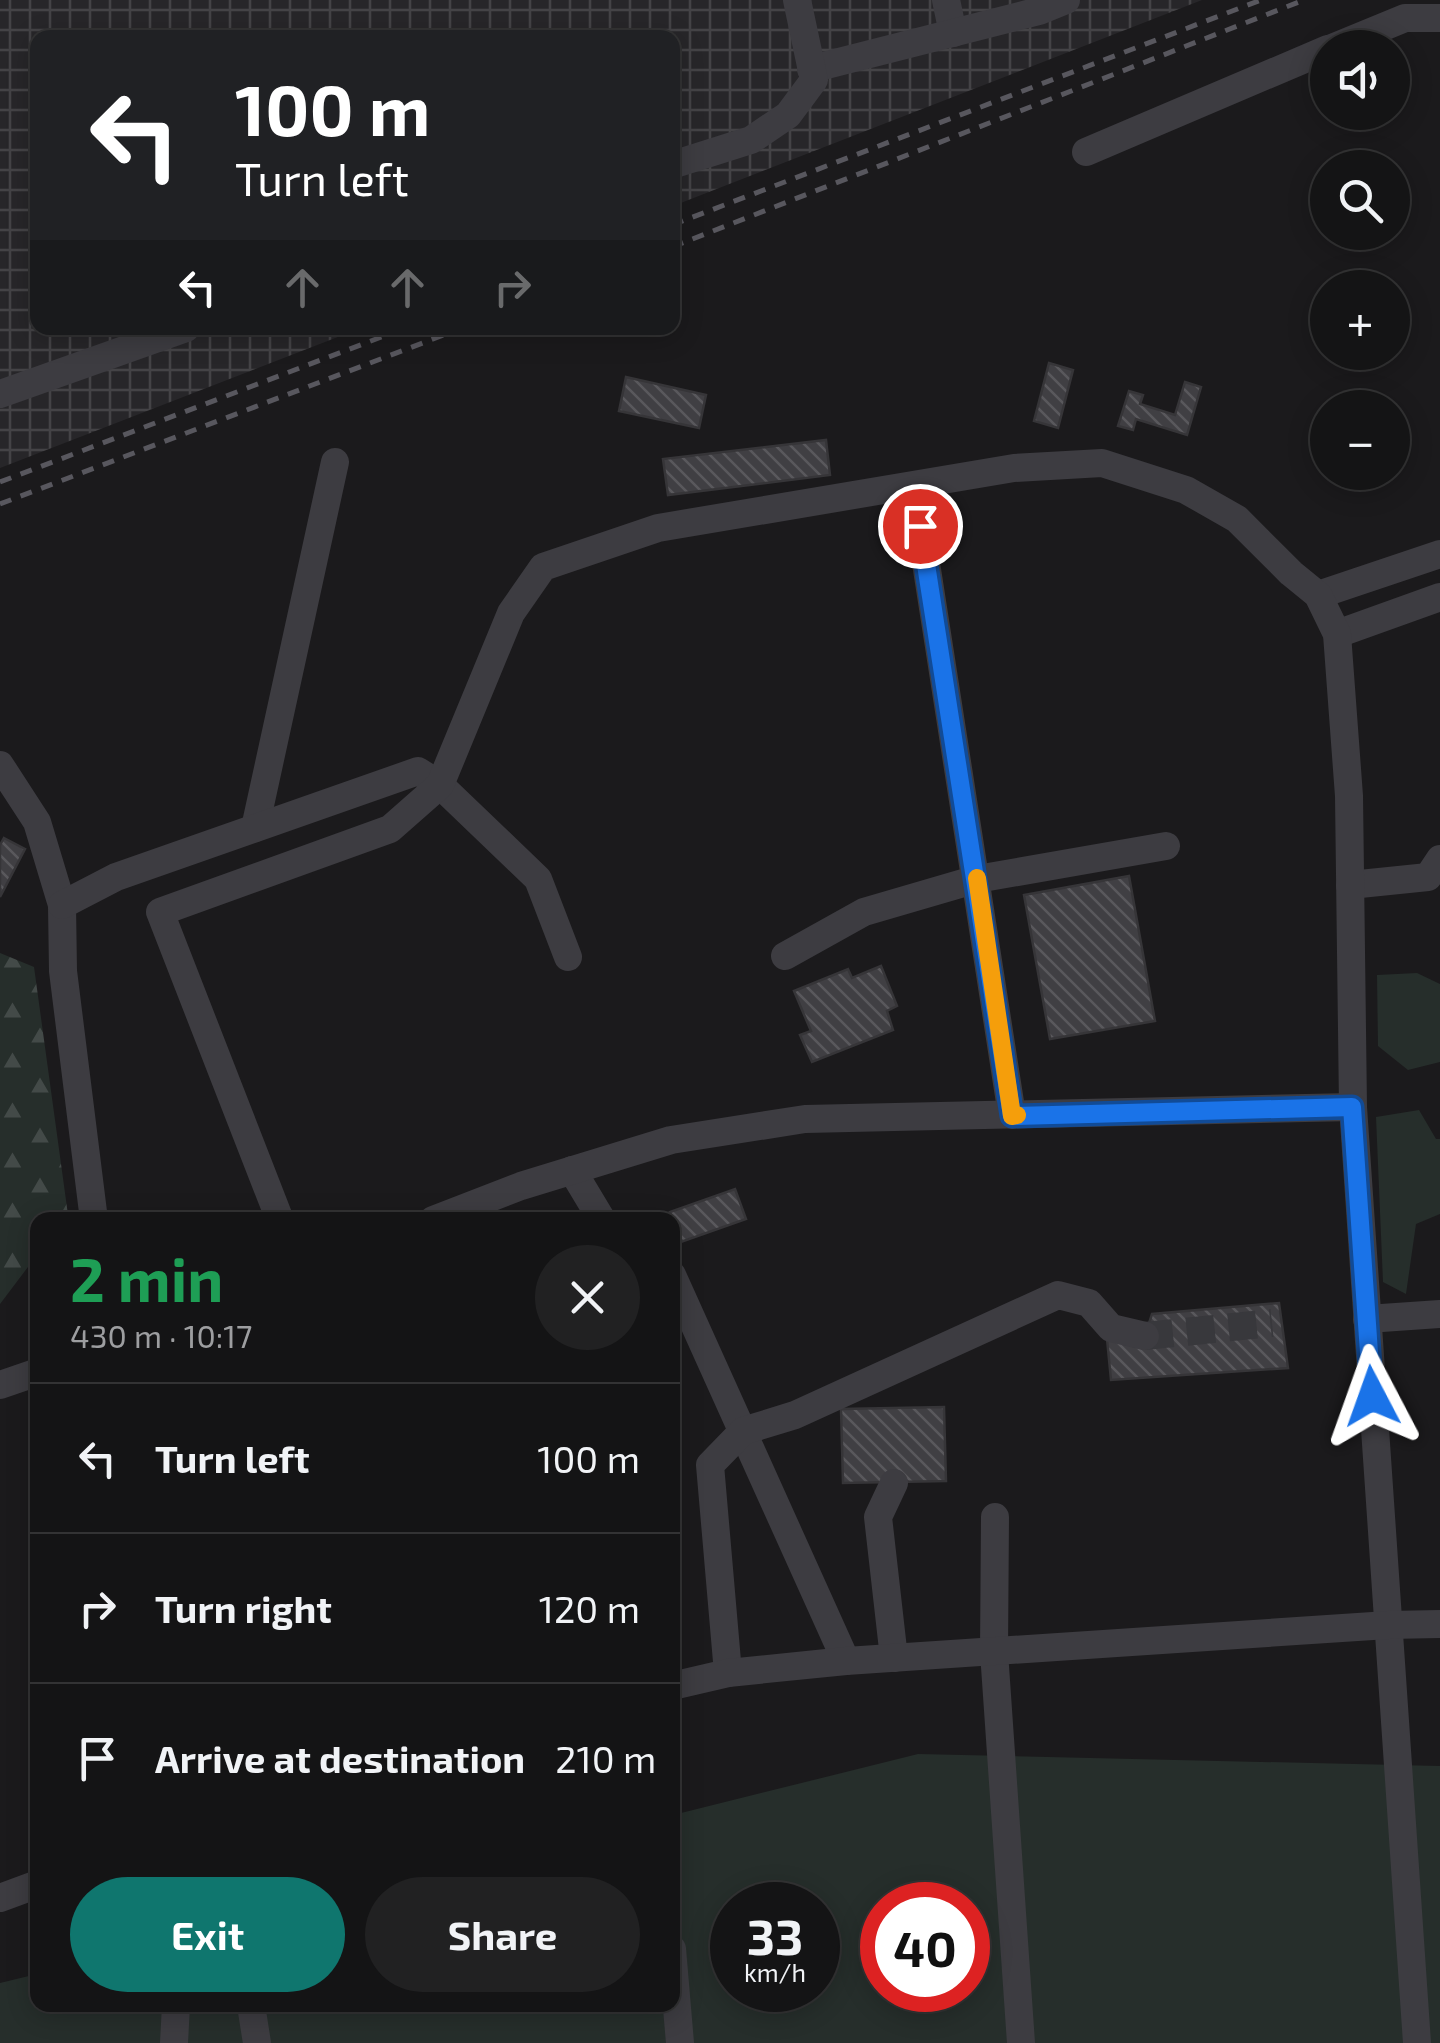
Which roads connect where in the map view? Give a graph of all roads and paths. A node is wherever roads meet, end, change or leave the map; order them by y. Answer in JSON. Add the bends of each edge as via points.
{"nodes":[{"id":1,"x":797,"y":0,"type":"edge"},
{"id":2,"x":946,"y":0,"type":"edge"},
{"id":3,"x":1066,"y":0,"type":"edge"},
{"id":4,"x":1440,"y":18,"type":"edge"},
{"id":5,"x":1375,"y":30,"type":"edge"},
{"id":6,"x":954,"y":33,"type":"junction"},
{"id":7,"x":1310,"y":57,"type":"edge"},
{"id":8,"x":812,"y":69,"type":"junction"},
{"id":9,"x":1086,"y":152,"type":"dead end"},
{"id":10,"x":680,"y":162,"type":"edge"},
{"id":11,"x":166,"y":335,"type":"edge"},
{"id":12,"x":0,"y":394,"type":"edge"},
{"id":13,"x":336,"y":462,"type":"dead end"},
{"id":14,"x":914,"y":486,"type":"junction"},
{"id":15,"x":1440,"y":554,"type":"edge"},
{"id":16,"x":1318,"y":595,"type":"junction"},
{"id":17,"x":1440,"y":597,"type":"edge"},
{"id":18,"x":1337,"y":634,"type":"junction"},
{"id":19,"x":0,"y":765,"type":"edge"},
{"id":20,"x":440,"y":785,"type":"junction"},
{"id":21,"x":254,"y":828,"type":"junction"},
{"id":22,"x":1166,"y":846,"type":"dead end"},
{"id":23,"x":1440,"y":858,"type":"edge"},
{"id":24,"x":977,"y":879,"type":"junction"},
{"id":25,"x":1350,"y":885,"type":"junction"},
{"id":26,"x":62,"y":905,"type":"junction"},
{"id":27,"x":785,"y":956,"type":"dead end"},
{"id":28,"x":568,"y":957,"type":"dead end"},
{"id":29,"x":1352,"y":1107,"type":"junction"},
{"id":30,"x":1012,"y":1116,"type":"junction"},
{"id":31,"x":572,"y":1170,"type":"junction"},
{"id":32,"x":93,"y":1212,"type":"edge"},
{"id":33,"x":277,"y":1212,"type":"edge"},
{"id":34,"x":455,"y":1212,"type":"edge"},
{"id":35,"x":597,"y":1212,"type":"edge"},
{"id":36,"x":680,"y":1293,"type":"edge"},
{"id":37,"x":1440,"y":1314,"type":"edge"},
{"id":38,"x":1367,"y":1319,"type":"junction"},
{"id":39,"x":1145,"y":1336,"type":"tunnel mouth"},
{"id":40,"x":30,"y":1375,"type":"edge"},
{"id":41,"x":0,"y":1386,"type":"edge"},
{"id":42,"x":742,"y":1431,"type":"junction"},
{"id":43,"x":894,"y":1482,"type":"dead end"},
{"id":44,"x":995,"y":1516,"type":"dead end"},
{"id":45,"x":1440,"y":1624,"type":"edge"},
{"id":46,"x":1388,"y":1625,"type":"junction"},
{"id":47,"x":994,"y":1652,"type":"junction"},
{"id":48,"x":894,"y":1658,"type":"junction"},
{"id":49,"x":846,"y":1661,"type":"junction"},
{"id":50,"x":728,"y":1672,"type":"junction"},
{"id":51,"x":680,"y":1684,"type":"edge"},
{"id":52,"x":30,"y":1887,"type":"edge"},
{"id":53,"x":0,"y":1898,"type":"edge"},
{"id":54,"x":176,"y":2012,"type":"edge"},
{"id":55,"x":253,"y":2012,"type":"edge"},
{"id":56,"x":677,"y":2012,"type":"edge"},
{"id":57,"x":174,"y":2043,"type":"edge"},
{"id":58,"x":257,"y":2043,"type":"edge"},
{"id":59,"x":680,"y":2043,"type":"edge"},
{"id":60,"x":1022,"y":2043,"type":"edge"},
{"id":61,"x":1417,"y":2043,"type":"edge"}],
"edges":[{"from":1,"to":8,"type":"street"},
{"from":2,"to":6,"type":"street"},
{"from":3,"to":6,"type":"street"},
{"from":4,"to":5,"type":"street","via":[[1405,18]]},
{"from":6,"to":8,"type":"street"},
{"from":7,"to":9,"type":"street"},
{"from":8,"to":10,"type":"street","via":[[814,80],[788,115],[751,140]]},
{"from":11,"to":12,"type":"street"},
{"from":13,"to":21,"type":"street"},
{"from":14,"to":16,"type":"street","via":[[1014,468],[1102,464],[1186,490],[1237,519]]},
{"from":14,"to":20,"type":"street","via":[[658,528],[543,567],[510,613]]},
{"from":14,"to":24,"type":"street"},
{"from":15,"to":16,"type":"street"},
{"from":16,"to":18,"type":"street"},
{"from":17,"to":18,"type":"street"},
{"from":18,"to":25,"type":"street"},
{"from":19,"to":26,"type":"street","via":[[37,822]]},
{"from":20,"to":21,"type":"street","via":[[418,770]]},
{"from":20,"to":28,"type":"street","via":[[538,879]]},
{"from":20,"to":33,"type":"street","via":[[390,829],[160,912]]},
{"from":21,"to":26,"type":"street","via":[[116,877]]},
{"from":22,"to":24,"type":"street"},
{"from":23,"to":25,"type":"street","via":[[1428,878]]},
{"from":24,"to":27,"type":"street","via":[[864,912]]},
{"from":24,"to":30,"type":"street"},
{"from":25,"to":29,"type":"street"},
{"from":26,"to":32,"type":"street","via":[[63,972]]},
{"from":29,"to":30,"type":"street"},
{"from":29,"to":38,"type":"street"},
{"from":30,"to":31,"type":"street","via":[[805,1119],[671,1140]]},
{"from":31,"to":34,"type":"street"},
{"from":31,"to":35,"type":"street"},
{"from":36,"to":42,"type":"street"},
{"from":37,"to":38,"type":"street"},
{"from":38,"to":46,"type":"street"},
{"from":39,"to":42,"type":"street","via":[[1111,1328],[1089,1303],[1058,1294],[795,1415]]},
{"from":40,"to":41,"type":"street"},
{"from":42,"to":49,"type":"street"},
{"from":42,"to":50,"type":"street","via":[[710,1465]]},
{"from":43,"to":48,"type":"street","via":[[878,1517]]},
{"from":44,"to":47,"type":"street"},
{"from":45,"to":46,"type":"street"},
{"from":46,"to":47,"type":"street"},
{"from":46,"to":61,"type":"street"},
{"from":47,"to":48,"type":"street"},
{"from":47,"to":60,"type":"street"},
{"from":48,"to":49,"type":"street"},
{"from":49,"to":50,"type":"street"},
{"from":50,"to":51,"type":"street"},
{"from":52,"to":53,"type":"street"},
{"from":54,"to":57,"type":"street"},
{"from":55,"to":58,"type":"street"},
{"from":56,"to":59,"type":"street"}]}
